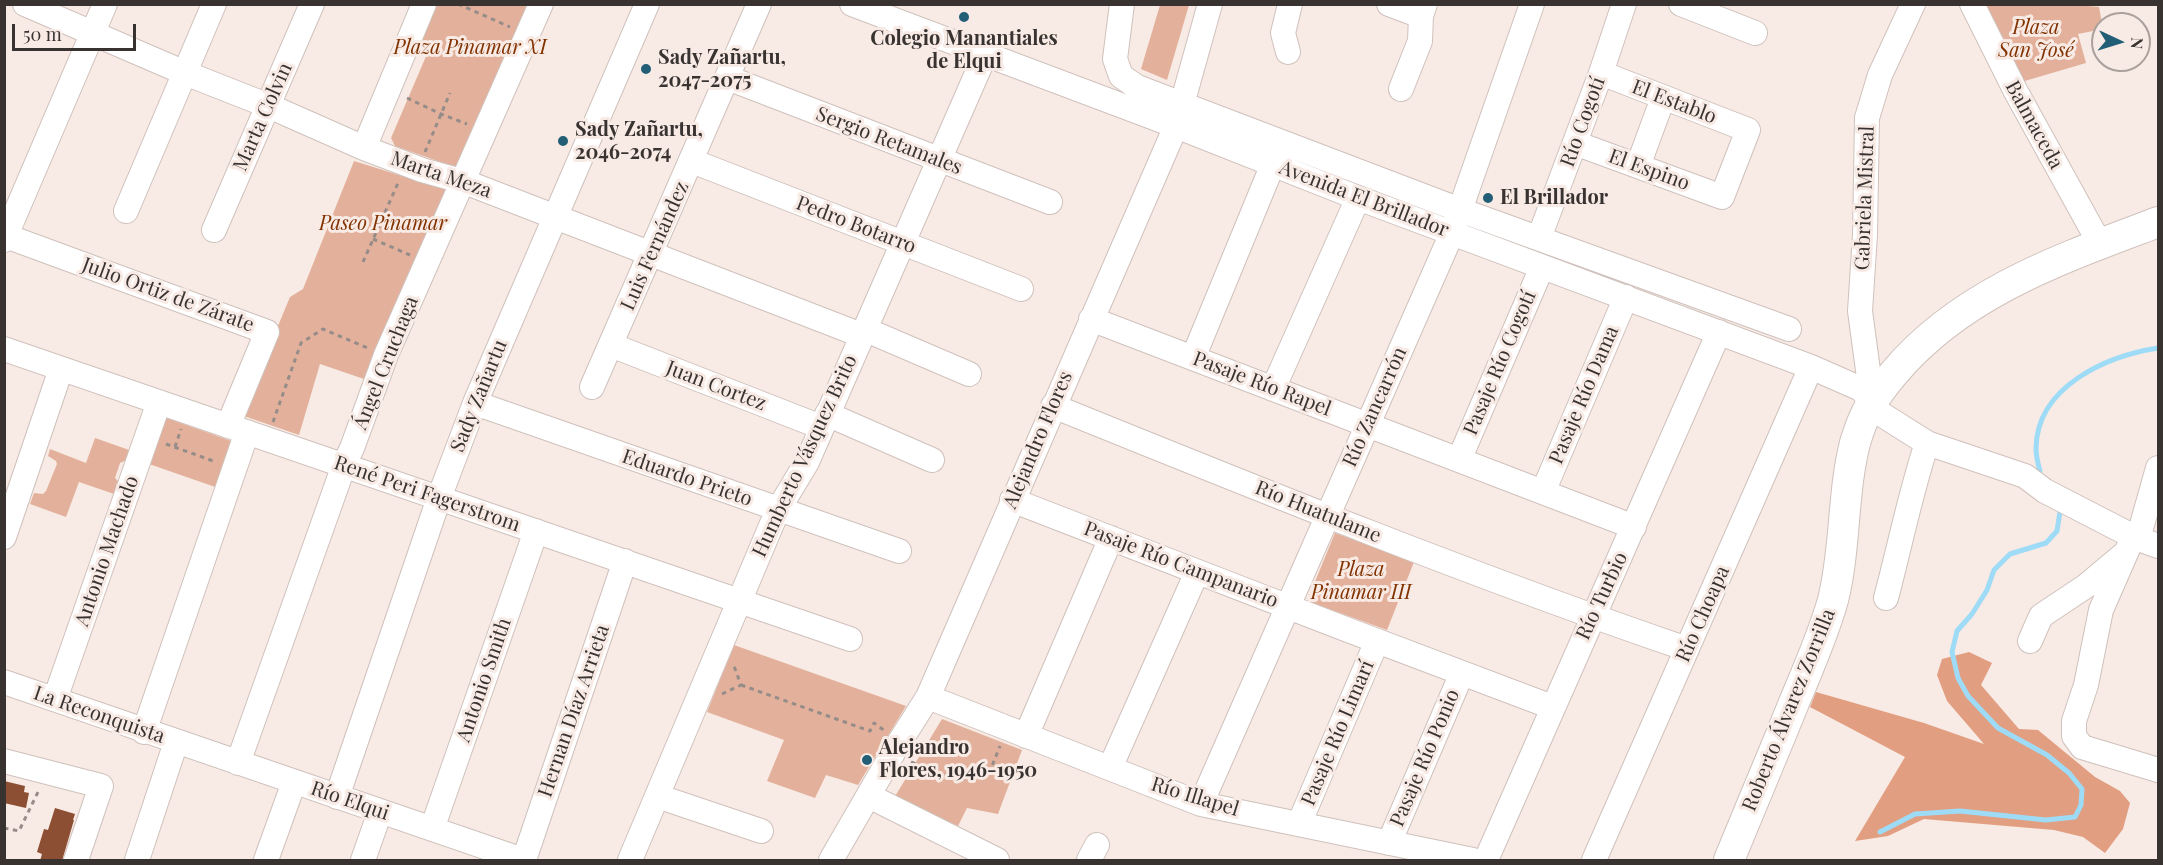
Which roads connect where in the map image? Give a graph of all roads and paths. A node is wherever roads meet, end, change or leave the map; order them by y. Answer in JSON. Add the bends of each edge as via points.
{"nodes":[{"id":1,"x":25,"y":4,"type":"edge"},
{"id":2,"x":105,"y":4,"type":"edge"},
{"id":3,"x":214,"y":4,"type":"edge"},
{"id":4,"x":312,"y":4,"type":"edge"},
{"id":5,"x":424,"y":4,"type":"edge"},
{"id":6,"x":458,"y":4,"type":"edge"},
{"id":7,"x":542,"y":4,"type":"edge"},
{"id":8,"x":647,"y":4,"type":"edge"},
{"id":9,"x":759,"y":4,"type":"edge"},
{"id":10,"x":852,"y":4,"type":"edge"},
{"id":11,"x":1122,"y":4,"type":"edge"},
{"id":12,"x":1210,"y":4,"type":"edge"},
{"id":13,"x":1290,"y":4,"type":"edge"},
{"id":14,"x":1389,"y":4,"type":"edge"},
{"id":15,"x":1532,"y":4,"type":"edge"},
{"id":16,"x":1624,"y":4,"type":"edge"},
{"id":17,"x":1681,"y":4,"type":"edge"},
{"id":18,"x":1912,"y":4,"type":"edge"},
{"id":19,"x":1972,"y":4,"type":"edge"},
{"id":20,"x":1423,"y":10,"type":"edge"},
{"id":21,"x":1755,"y":33,"type":"dead end"},
{"id":22,"x":92,"y":34,"type":"junction"},
{"id":23,"x":528,"y":36,"type":"junction"},
{"id":24,"x":1288,"y":52,"type":"dead end"},
{"id":25,"x":985,"y":55,"type":"junction"},
{"id":26,"x":185,"y":73,"type":"junction"},
{"id":27,"x":1601,"y":73,"type":"junction"},
{"id":28,"x":728,"y":78,"type":"junction"},
{"id":29,"x":1401,"y":89,"type":"dead end"},
{"id":30,"x":389,"y":90,"type":"junction"},
{"id":31,"x":450,"y":93,"type":"dead end"},
{"id":32,"x":1664,"y":98,"type":"junction"},
{"id":33,"x":269,"y":106,"type":"junction"},
{"id":34,"x":441,"y":114,"type":"junction"},
{"id":35,"x":1178,"y":116,"type":"junction"},
{"id":36,"x":486,"y":133,"type":"junction"},
{"id":37,"x":1575,"y":142,"type":"junction"},
{"id":38,"x":364,"y":148,"type":"junction"},
{"id":39,"x":938,"y":159,"type":"junction"},
{"id":40,"x":692,"y":161,"type":"junction"},
{"id":41,"x":1273,"y":164,"type":"junction"},
{"id":42,"x":1638,"y":166,"type":"junction"},
{"id":43,"x":414,"y":167,"type":"junction"},
{"id":44,"x":465,"y":182,"type":"junction"},
{"id":45,"x":1722,"y":197,"type":"joint"},
{"id":46,"x":1358,"y":198,"type":"junction"},
{"id":47,"x":1050,"y":202,"type":"dead end"},
{"id":48,"x":1460,"y":210,"type":"junction"},
{"id":49,"x":126,"y":211,"type":"dead end"},
{"id":50,"x":556,"y":217,"type":"junction"},
{"id":51,"x":2158,"y":222,"type":"edge"},
{"id":52,"x":214,"y":230,"type":"dead end"},
{"id":53,"x":1452,"y":233,"type":"junction"},
{"id":54,"x":5,"y":238,"type":"edge"},
{"id":55,"x":1539,"y":238,"type":"junction"},
{"id":56,"x":373,"y":239,"type":"junction"},
{"id":57,"x":902,"y":243,"type":"junction"},
{"id":58,"x":2100,"y":244,"type":"junction"},
{"id":59,"x":651,"y":253,"type":"junction"},
{"id":60,"x":363,"y":262,"type":"dead end"},
{"id":61,"x":428,"y":264,"type":"junction"},
{"id":62,"x":1542,"y":267,"type":"junction"},
{"id":63,"x":1021,"y":289,"type":"dead end"},
{"id":64,"x":1626,"y":297,"type":"junction"},
{"id":65,"x":1091,"y":319,"type":"junction"},
{"id":66,"x":1789,"y":328,"type":"dead end"},
{"id":67,"x":863,"y":332,"type":"junction"},
{"id":68,"x":1719,"y":332,"type":"junction"},
{"id":69,"x":611,"y":345,"type":"junction"},
{"id":70,"x":4,"y":350,"type":"edge"},
{"id":71,"x":386,"y":355,"type":"junction"},
{"id":72,"x":1193,"y":358,"type":"junction"},
{"id":73,"x":1811,"y":367,"type":"junction"},
{"id":74,"x":61,"y":369,"type":"junction"},
{"id":75,"x":969,"y":374,"type":"dead end"},
{"id":76,"x":592,"y":387,"type":"dead end"},
{"id":77,"x":1273,"y":389,"type":"junction"},
{"id":78,"x":1872,"y":400,"type":"junction"},
{"id":79,"x":159,"y":402,"type":"junction"},
{"id":80,"x":475,"y":403,"type":"junction"},
{"id":81,"x":1053,"y":406,"type":"junction"},
{"id":82,"x":824,"y":420,"type":"junction"},
{"id":83,"x":1367,"y":425,"type":"junction"},
{"id":84,"x":272,"y":426,"type":"dead end"},
{"id":85,"x":238,"y":429,"type":"junction"},
{"id":86,"x":146,"y":437,"type":"junction"},
{"id":87,"x":1927,"y":443,"type":"junction"},
{"id":88,"x":932,"y":460,"type":"dead end"},
{"id":89,"x":1459,"y":460,"type":"junction"},
{"id":90,"x":344,"y":465,"type":"junction"},
{"id":91,"x":235,"y":468,"type":"junction"},
{"id":92,"x":2158,"y":468,"type":"edge"},
{"id":93,"x":1543,"y":492,"type":"junction"},
{"id":94,"x":439,"y":498,"type":"junction"},
{"id":95,"x":1012,"y":500,"type":"junction"},
{"id":96,"x":778,"y":510,"type":"junction"},
{"id":97,"x":1327,"y":516,"type":"junction"},
{"id":98,"x":1634,"y":527,"type":"junction"},
{"id":99,"x":536,"y":531,"type":"junction"},
{"id":100,"x":4,"y":537,"type":"edge"},
{"id":101,"x":1111,"y":538,"type":"junction"},
{"id":102,"x":2139,"y":543,"type":"edge"},
{"id":103,"x":899,"y":551,"type":"dead end"},
{"id":104,"x":625,"y":561,"type":"junction"},
{"id":105,"x":1197,"y":572,"type":"junction"},
{"id":106,"x":1886,"y":598,"type":"dead end"},
{"id":107,"x":739,"y":600,"type":"junction"},
{"id":108,"x":1287,"y":607,"type":"junction"},
{"id":109,"x":1592,"y":616,"type":"junction"},
{"id":110,"x":850,"y":639,"type":"dead end"},
{"id":111,"x":1377,"y":641,"type":"junction"},
{"id":112,"x":2030,"y":641,"type":"dead end"},
{"id":113,"x":1687,"y":649,"type":"junction"},
{"id":114,"x":1462,"y":673,"type":"junction"},
{"id":115,"x":4,"y":682,"type":"edge"},
{"id":116,"x":741,"y":685,"type":"dead end"},
{"id":117,"x":928,"y":697,"type":"junction"},
{"id":118,"x":55,"y":699,"type":"junction"},
{"id":119,"x":1552,"y":706,"type":"junction"},
{"id":120,"x":144,"y":732,"type":"junction"},
{"id":121,"x":1017,"y":733,"type":"junction"},
{"id":122,"x":889,"y":734,"type":"dead end"},
{"id":123,"x":176,"y":742,"type":"junction"},
{"id":124,"x":906,"y":760,"type":"dead end"},
{"id":125,"x":4,"y":761,"type":"edge"},
{"id":126,"x":238,"y":763,"type":"junction"},
{"id":127,"x":1110,"y":768,"type":"junction"},
{"id":128,"x":2158,"y":770,"type":"edge"},
{"id":129,"x":48,"y":772,"type":"junction"},
{"id":130,"x":294,"y":782,"type":"junction"},
{"id":131,"x":657,"y":796,"type":"junction"},
{"id":132,"x":869,"y":796,"type":"junction"},
{"id":133,"x":337,"y":797,"type":"junction"},
{"id":134,"x":1201,"y":804,"type":"junction"},
{"id":135,"x":380,"y":812,"type":"junction"},
{"id":136,"x":1299,"y":824,"type":"junction"},
{"id":137,"x":4,"y":828,"type":"edge"},
{"id":138,"x":432,"y":829,"type":"junction"},
{"id":139,"x":761,"y":831,"type":"dead end"},
{"id":140,"x":1389,"y":843,"type":"junction"},
{"id":141,"x":474,"y":852,"type":"edge"},
{"id":142,"x":76,"y":861,"type":"edge"},
{"id":143,"x":137,"y":861,"type":"edge"},
{"id":144,"x":266,"y":861,"type":"edge"},
{"id":145,"x":363,"y":861,"type":"edge"},
{"id":146,"x":524,"y":861,"type":"edge"},
{"id":147,"x":630,"y":861,"type":"edge"},
{"id":148,"x":831,"y":861,"type":"edge"},
{"id":149,"x":997,"y":861,"type":"edge"},
{"id":150,"x":1473,"y":861,"type":"edge"},
{"id":151,"x":1486,"y":861,"type":"edge"},
{"id":152,"x":1594,"y":861,"type":"edge"},
{"id":153,"x":1729,"y":861,"type":"edge"}],
"edges":[{"from":1,"to":22,"type":"street","name":"Marta Meza"},
{"from":2,"to":22,"type":"street"},
{"from":3,"to":26,"type":"street"},
{"from":4,"to":33,"type":"street","name":"Marta Colvin"},
{"from":5,"to":30,"type":"street"},
{"from":6,"to":23,"type":"path"},
{"from":7,"to":23,"type":"street","name":"Ángel Cruchaga"},
{"from":8,"to":50,"type":"street","name":"Sady Zañartu"},
{"from":9,"to":28,"type":"street","name":"Luis Fernández"},
{"from":10,"to":25,"type":"street","name":"Avenida El Brillador"},
{"from":11,"to":35,"type":"street","name":"Avenida El Brillador","via":[[1115,59],[1121,76]]},
{"from":12,"to":35,"type":"street","name":"Alejandro Flores"},
{"from":13,"to":24,"type":"street","via":[[1283,33]]},
{"from":14,"to":20,"type":"street"},
{"from":15,"to":48,"type":"street","name":"Río Zancarrón"},
{"from":16,"to":27,"type":"street","name":"Río Cogotí"},
{"from":17,"to":21,"type":"street"},
{"from":18,"to":78,"type":"street","name":"Gabriela Mistral","via":[[1880,75],[1867,118],[1860,311]]},
{"from":19,"to":58,"type":"street","name":"Balmaceda","via":[[2014,90]]},
{"from":20,"to":29,"type":"street","via":[[1420,40]]},
{"from":22,"to":26,"type":"street","name":"Marta Meza"},
{"from":22,"to":54,"type":"street"},
{"from":23,"to":36,"type":"street","name":"Ángel Cruchaga"},
{"from":25,"to":35,"type":"street","name":"Avenida El Brillador"},
{"from":25,"to":39,"type":"street","name":"Humberto Vásquez Brito"},
{"from":26,"to":33,"type":"street","name":"Marta Meza"},
{"from":26,"to":49,"type":"street"},
{"from":27,"to":32,"type":"street","name":"El Establo"},
{"from":27,"to":37,"type":"street","name":"Río Cogotí"},
{"from":28,"to":39,"type":"street","name":"Sergio Retamales"},
{"from":28,"to":40,"type":"street","name":"Luis Fernández"},
{"from":30,"to":34,"type":"path"},
{"from":30,"to":38,"type":"street"},
{"from":31,"to":34,"type":"path"},
{"from":32,"to":42,"type":"street"},
{"from":32,"to":45,"type":"street","name":"El Establo","via":[[1748,130]]},
{"from":33,"to":38,"type":"street","name":"Marta Meza"},
{"from":33,"to":52,"type":"street","name":"Marta Colvin"},
{"from":34,"to":36,"type":"path"},
{"from":34,"to":43,"type":"path","via":[[423,156]]},
{"from":35,"to":41,"type":"street","name":"Avenida El Brillador"},
{"from":35,"to":48,"type":"street","name":"Avenida El Brillador"},
{"from":35,"to":65,"type":"street","name":"Alejandro Flores"},
{"from":36,"to":44,"type":"street","name":"Ángel Cruchaga"},
{"from":37,"to":42,"type":"street","name":"El Espino"},
{"from":37,"to":55,"type":"street","name":"Río Cogotí"},
{"from":38,"to":43,"type":"street","name":"Marta Meza"},
{"from":39,"to":47,"type":"street","name":"Sergio Retamales"},
{"from":39,"to":57,"type":"street","name":"Humberto Vásquez Brito"},
{"from":40,"to":57,"type":"street","name":"Pedro Botarro"},
{"from":40,"to":59,"type":"street","name":"Luis Fernández"},
{"from":41,"to":46,"type":"street","name":"Avenida El Brillador"},
{"from":41,"to":72,"type":"street"},
{"from":42,"to":45,"type":"street","name":"El Espino"},
{"from":43,"to":44,"type":"street","name":"Marta Meza"},
{"from":43,"to":56,"type":"path"},
{"from":44,"to":50,"type":"street","name":"Marta Meza"},
{"from":44,"to":61,"type":"street","name":"Ángel Cruchaga"},
{"from":46,"to":53,"type":"street","name":"Avenida El Brillador"},
{"from":46,"to":77,"type":"street"},
{"from":48,"to":53,"type":"street","name":"Río Zancarrón"},
{"from":48,"to":55,"type":"street","name":"Avenida El Brillador"},
{"from":50,"to":59,"type":"street","name":"Marta Meza"},
{"from":50,"to":80,"type":"street","name":"Sady Zañartu"},
{"from":51,"to":58,"type":"main road","name":"Roberto Álvarez Zorrilla"},
{"from":53,"to":62,"type":"street","name":"Avenida El Brillador"},
{"from":53,"to":83,"type":"street","name":"Río Zancarrón"},
{"from":54,"to":85,"type":"street","name":"Julio Ortiz de Zárate","via":[[267,332]]},
{"from":55,"to":66,"type":"street","name":"Avenida El Brillador"},
{"from":56,"to":60,"type":"path"},
{"from":56,"to":61,"type":"path"},
{"from":57,"to":63,"type":"street","name":"Pedro Botarro"},
{"from":57,"to":67,"type":"street","name":"Humberto Vásquez Brito"},
{"from":58,"to":78,"type":"main road","name":"Roberto Álvarez Zorrilla","via":[[2019,278],[1964,310],[1918,346]]},
{"from":59,"to":67,"type":"street","name":"Marta Meza"},
{"from":59,"to":69,"type":"street","name":"Luis Fernández"},
{"from":61,"to":71,"type":"street","name":"Ángel Cruchaga"},
{"from":62,"to":64,"type":"street","name":"Avenida El Brillador"},
{"from":62,"to":89,"type":"street","name":"Pasaje Río Cogotí"},
{"from":64,"to":68,"type":"street","name":"Avenida El Brillador"},
{"from":64,"to":93,"type":"street","name":"Pasaje Río Dama"},
{"from":65,"to":72,"type":"street","name":"Pasaje Río Rapel"},
{"from":65,"to":81,"type":"street","name":"Alejandro Flores"},
{"from":67,"to":75,"type":"street","name":"Marta Meza"},
{"from":67,"to":82,"type":"street","name":"Humberto Vásquez Brito"},
{"from":68,"to":73,"type":"street","name":"Avenida El Brillador"},
{"from":68,"to":98,"type":"street","name":"Río Turbio"},
{"from":69,"to":76,"type":"street","name":"Luis Fernández"},
{"from":69,"to":82,"type":"street","name":"Juan Cortez"},
{"from":70,"to":74,"type":"street","name":"René Peri Fagerstrom"},
{"from":71,"to":84,"type":"path","via":[[323,329],[301,343]]},
{"from":71,"to":90,"type":"street","name":"Ángel Cruchaga"},
{"from":72,"to":77,"type":"street","name":"Pasaje Río Rapel"},
{"from":73,"to":78,"type":"street","name":"Avenida El Brillador","via":[[1861,389]]},
{"from":73,"to":113,"type":"street","name":"Río Choapa"},
{"from":74,"to":79,"type":"street","name":"René Peri Fagerstrom"},
{"from":74,"to":100,"type":"street"},
{"from":77,"to":83,"type":"street","name":"Pasaje Río Rapel"},
{"from":78,"to":87,"type":"street","via":[[1881,414]]},
{"from":78,"to":153,"type":"main road","name":"Roberto Álvarez Zorrilla","via":[[1852,458],[1837,579],[1828,616]]},
{"from":79,"to":85,"type":"street","name":"René Peri Fagerstrom"},
{"from":79,"to":86,"type":"street","name":"Antonio Machado"},
{"from":80,"to":94,"type":"street","name":"Sady Zañartu"},
{"from":80,"to":96,"type":"street","name":"Eduardo Prieto"},
{"from":81,"to":95,"type":"street","name":"Alejandro Flores"},
{"from":81,"to":97,"type":"street","name":"Río Huatulame"},
{"from":82,"to":88,"type":"street","name":"Juan Cortez"},
{"from":82,"to":96,"type":"street","name":"Humberto Vásquez Brito","via":[[807,462]]},
{"from":83,"to":89,"type":"street","name":"Pasaje Río Rapel"},
{"from":83,"to":97,"type":"street","name":"Río Zancarrón"},
{"from":85,"to":90,"type":"street","name":"René Peri Fagerstrom"},
{"from":85,"to":91,"type":"street","name":"Julio Ortiz de Zárate"},
{"from":86,"to":91,"type":"path"},
{"from":86,"to":118,"type":"street","name":"Antonio Machado"},
{"from":87,"to":102,"type":"street","via":[[2025,476]]},
{"from":87,"to":106,"type":"street"},
{"from":89,"to":93,"type":"street","name":"Pasaje Río Rapel"},
{"from":90,"to":94,"type":"street","name":"René Peri Fagerstrom"},
{"from":90,"to":126,"type":"street","name":"Ángel Cruchaga"},
{"from":91,"to":120,"type":"street","name":"Julio Ortiz de Zárate"},
{"from":92,"to":102,"type":"street"},
{"from":93,"to":98,"type":"street","name":"Pasaje Río Rapel"},
{"from":94,"to":99,"type":"street","name":"René Peri Fagerstrom"},
{"from":94,"to":133,"type":"street","name":"Sady Zañartu"},
{"from":95,"to":101,"type":"street","name":"Pasaje Río Campanario"},
{"from":95,"to":117,"type":"street","name":"Alejandro Flores"},
{"from":96,"to":103,"type":"street","name":"Eduardo Prieto"},
{"from":96,"to":107,"type":"street","name":"Humberto Vásquez Brito"},
{"from":97,"to":108,"type":"street","name":"Río Zancarrón"},
{"from":97,"to":109,"type":"street","name":"Río Huatulame"},
{"from":98,"to":109,"type":"street","name":"Río Turbio"},
{"from":99,"to":104,"type":"street","name":"René Peri Fagerstrom"},
{"from":99,"to":138,"type":"street","name":"Antonio Smith"},
{"from":101,"to":105,"type":"street","name":"Pasaje Río Campanario"},
{"from":101,"to":121,"type":"street"},
{"from":102,"to":112,"type":"street","via":[[2041,616]]},
{"from":102,"to":128,"type":"street","via":[[2101,610],[2086,685],[2074,720],[2074,736],[2082,747]]},
{"from":104,"to":107,"type":"street","name":"René Peri Fagerstrom"},
{"from":104,"to":146,"type":"street","name":"Hernan Díaz Arrieta"},
{"from":105,"to":108,"type":"street","name":"Pasaje Río Campanario"},
{"from":105,"to":127,"type":"street"},
{"from":107,"to":110,"type":"street","name":"René Peri Fagerstrom"},
{"from":107,"to":131,"type":"street","name":"Humberto Vásquez Brito"},
{"from":108,"to":111,"type":"street","name":"Pasaje Río Campanario"},
{"from":108,"to":134,"type":"street","name":"Río Zancarrón"},
{"from":109,"to":113,"type":"street","name":"Río Huatulame"},
{"from":109,"to":119,"type":"street","name":"Río Turbio"},
{"from":111,"to":114,"type":"street","name":"Pasaje Río Campanario"},
{"from":111,"to":136,"type":"street","name":"Pasaje Río Limarí"},
{"from":113,"to":152,"type":"street","name":"Río Choapa"},
{"from":114,"to":119,"type":"street","name":"Pasaje Río Campanario"},
{"from":114,"to":140,"type":"street","name":"Pasaje Río Ponio"},
{"from":115,"to":118,"type":"street","name":"La Reconquista"},
{"from":116,"to":122,"type":"path","via":[[870,731],[874,723]]},
{"from":117,"to":121,"type":"street","name":"Río Illapel"},
{"from":117,"to":132,"type":"street","name":"Alejandro Flores"},
{"from":118,"to":120,"type":"street","name":"La Reconquista"},
{"from":119,"to":151,"type":"street","name":"Río Turbio"},
{"from":120,"to":123,"type":"street","name":"La Reconquista"},
{"from":121,"to":124,"type":"path","via":[[990,771],[959,780]]},
{"from":121,"to":127,"type":"street","name":"Río Illapel"},
{"from":123,"to":126,"type":"street","name":"Río Elqui"},
{"from":123,"to":143,"type":"street","name":"La Reconquista"},
{"from":125,"to":129,"type":"street"},
{"from":126,"to":130,"type":"street","name":"Río Elqui"},
{"from":127,"to":134,"type":"street","name":"Río Illapel"},
{"from":129,"to":137,"type":"path","via":[[19,831]]},
{"from":129,"to":142,"type":"street","via":[[101,786]]},
{"from":130,"to":133,"type":"street","name":"Río Elqui"},
{"from":130,"to":144,"type":"street"},
{"from":131,"to":139,"type":"street"},
{"from":131,"to":147,"type":"street","name":"Humberto Vásquez Brito"},
{"from":132,"to":148,"type":"street","name":"Alejandro Flores"},
{"from":132,"to":149,"type":"street"},
{"from":133,"to":135,"type":"street","name":"Río Elqui"},
{"from":134,"to":136,"type":"street","name":"Río Illapel"},
{"from":135,"to":138,"type":"street","name":"Río Elqui"},
{"from":135,"to":145,"type":"street"},
{"from":136,"to":140,"type":"street","name":"Río Illapel"},
{"from":138,"to":141,"type":"street","name":"Río Elqui"},
{"from":140,"to":150,"type":"street","name":"Río Illapel"},
{"from":141,"to":146,"type":"street","name":"Río Elqui"}]}
